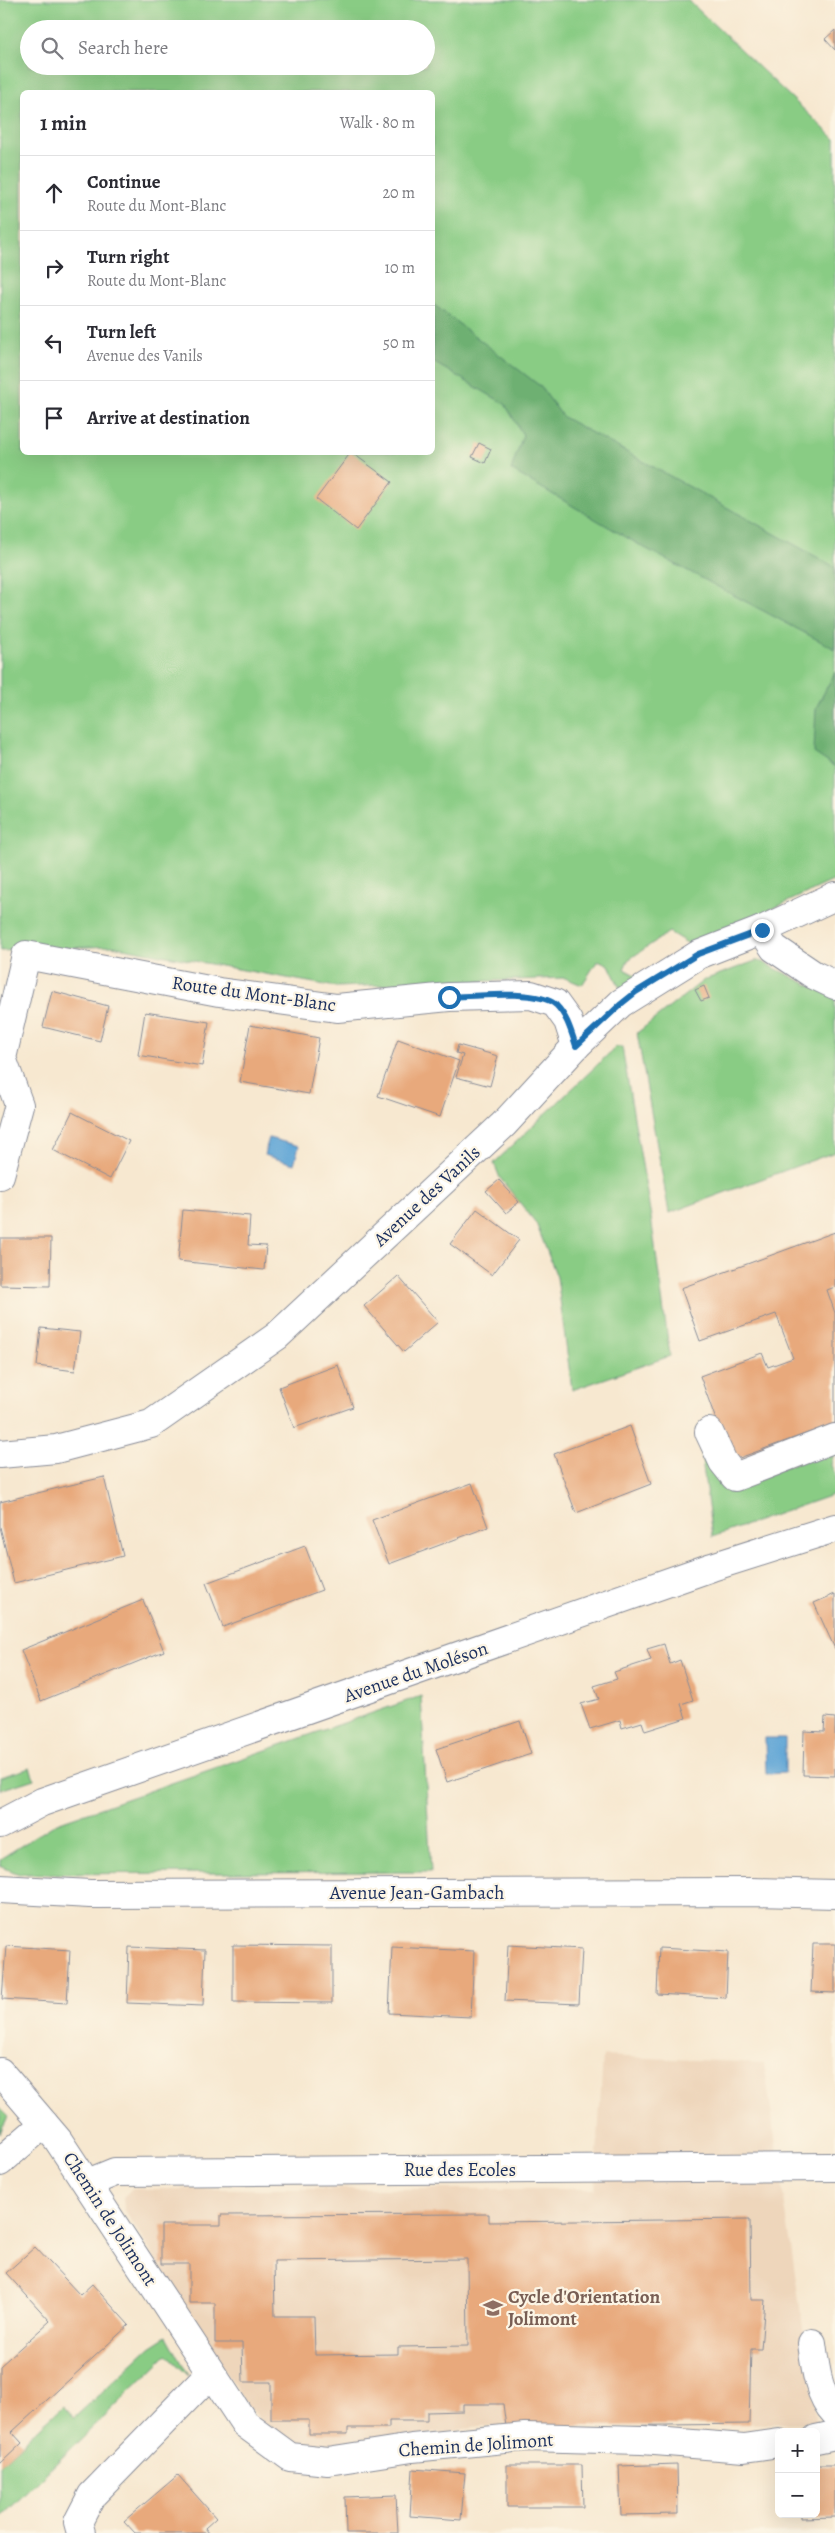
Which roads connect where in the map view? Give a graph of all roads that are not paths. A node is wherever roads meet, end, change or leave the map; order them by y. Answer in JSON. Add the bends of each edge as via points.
{"nodes":[{"id":1,"x":835,"y":896,"type":"edge"},
{"id":2,"x":762,"y":930,"type":"junction"},
{"id":3,"x":835,"y":985,"type":"edge"},
{"id":4,"x":576,"y":1046,"type":"junction"},
{"id":5,"x":0,"y":1174,"type":"edge"},
{"id":6,"x":709,"y":1432,"type":"dead end"},
{"id":7,"x":835,"y":1438,"type":"edge"},
{"id":8,"x":0,"y":1454,"type":"edge"},
{"id":9,"x":835,"y":1528,"type":"edge"},
{"id":10,"x":0,"y":1824,"type":"edge"},
{"id":11,"x":0,"y":1889,"type":"edge"},
{"id":12,"x":835,"y":1894,"type":"edge"},
{"id":13,"x":0,"y":2072,"type":"edge"},
{"id":14,"x":44,"y":2124,"type":"junction"},
{"id":15,"x":0,"y":2162,"type":"edge"},
{"id":16,"x":835,"y":2167,"type":"edge"},
{"id":17,"x":88,"y":2183,"type":"junction"},
{"id":18,"x":812,"y":2343,"type":"dead end"},
{"id":19,"x":212,"y":2373,"type":"junction"},
{"id":20,"x":835,"y":2413,"type":"edge"},
{"id":21,"x":835,"y":2435,"type":"edge"},
{"id":22,"x":820,"y":2438,"type":"edge"},
{"id":23,"x":775,"y":2444,"type":"edge"},
{"id":24,"x":82,"y":2533,"type":"edge"}],
"edges":[{"from":1,"to":2,"type":"street","name":"Avenue des Vanils"},
{"from":2,"to":3,"type":"street","via":[[774,948]]},
{"from":2,"to":4,"type":"street","name":"Avenue des Vanils","via":[[698,954],[636,992]]},
{"from":4,"to":5,"type":"street","name":"Route du Mont-Blanc","via":[[568,1021],[554,1003],[531,995],[449,997],[337,1008],[219,992],[26,955],[2,1058],[19,1105]]},
{"from":4,"to":8,"type":"street","name":"Avenue des Vanils","via":[[504,1124],[277,1336],[151,1424],[56,1449]]},
{"from":6,"to":7,"type":"street","via":[[723,1462],[735,1477]]},
{"from":9,"to":10,"type":"street","name":"Avenue du Moléson","via":[[712,1567],[42,1802]]},
{"from":11,"to":12,"type":"street","name":"Avenue Jean-Gambach","via":[[90,1894]]},
{"from":13,"to":14,"type":"street","name":"Chemin de Jolimont"},
{"from":14,"to":15,"type":"street"},
{"from":14,"to":17,"type":"street","name":"Chemin de Jolimont"},
{"from":16,"to":17,"type":"street","name":"Rue des Ecoles","via":[[115,2172]]},
{"from":17,"to":19,"type":"street","name":"Chemin de Jolimont"},
{"from":18,"to":20,"type":"street","via":[[816,2374]]},
{"from":19,"to":23,"type":"street","name":"Chemin de Jolimont","via":[[245,2424],[290,2457],[328,2461],[412,2448],[524,2437],[642,2440],[744,2448]]},
{"from":19,"to":24,"type":"street","via":[[92,2495],[78,2522]]},
{"from":21,"to":22,"type":"street"}]}
